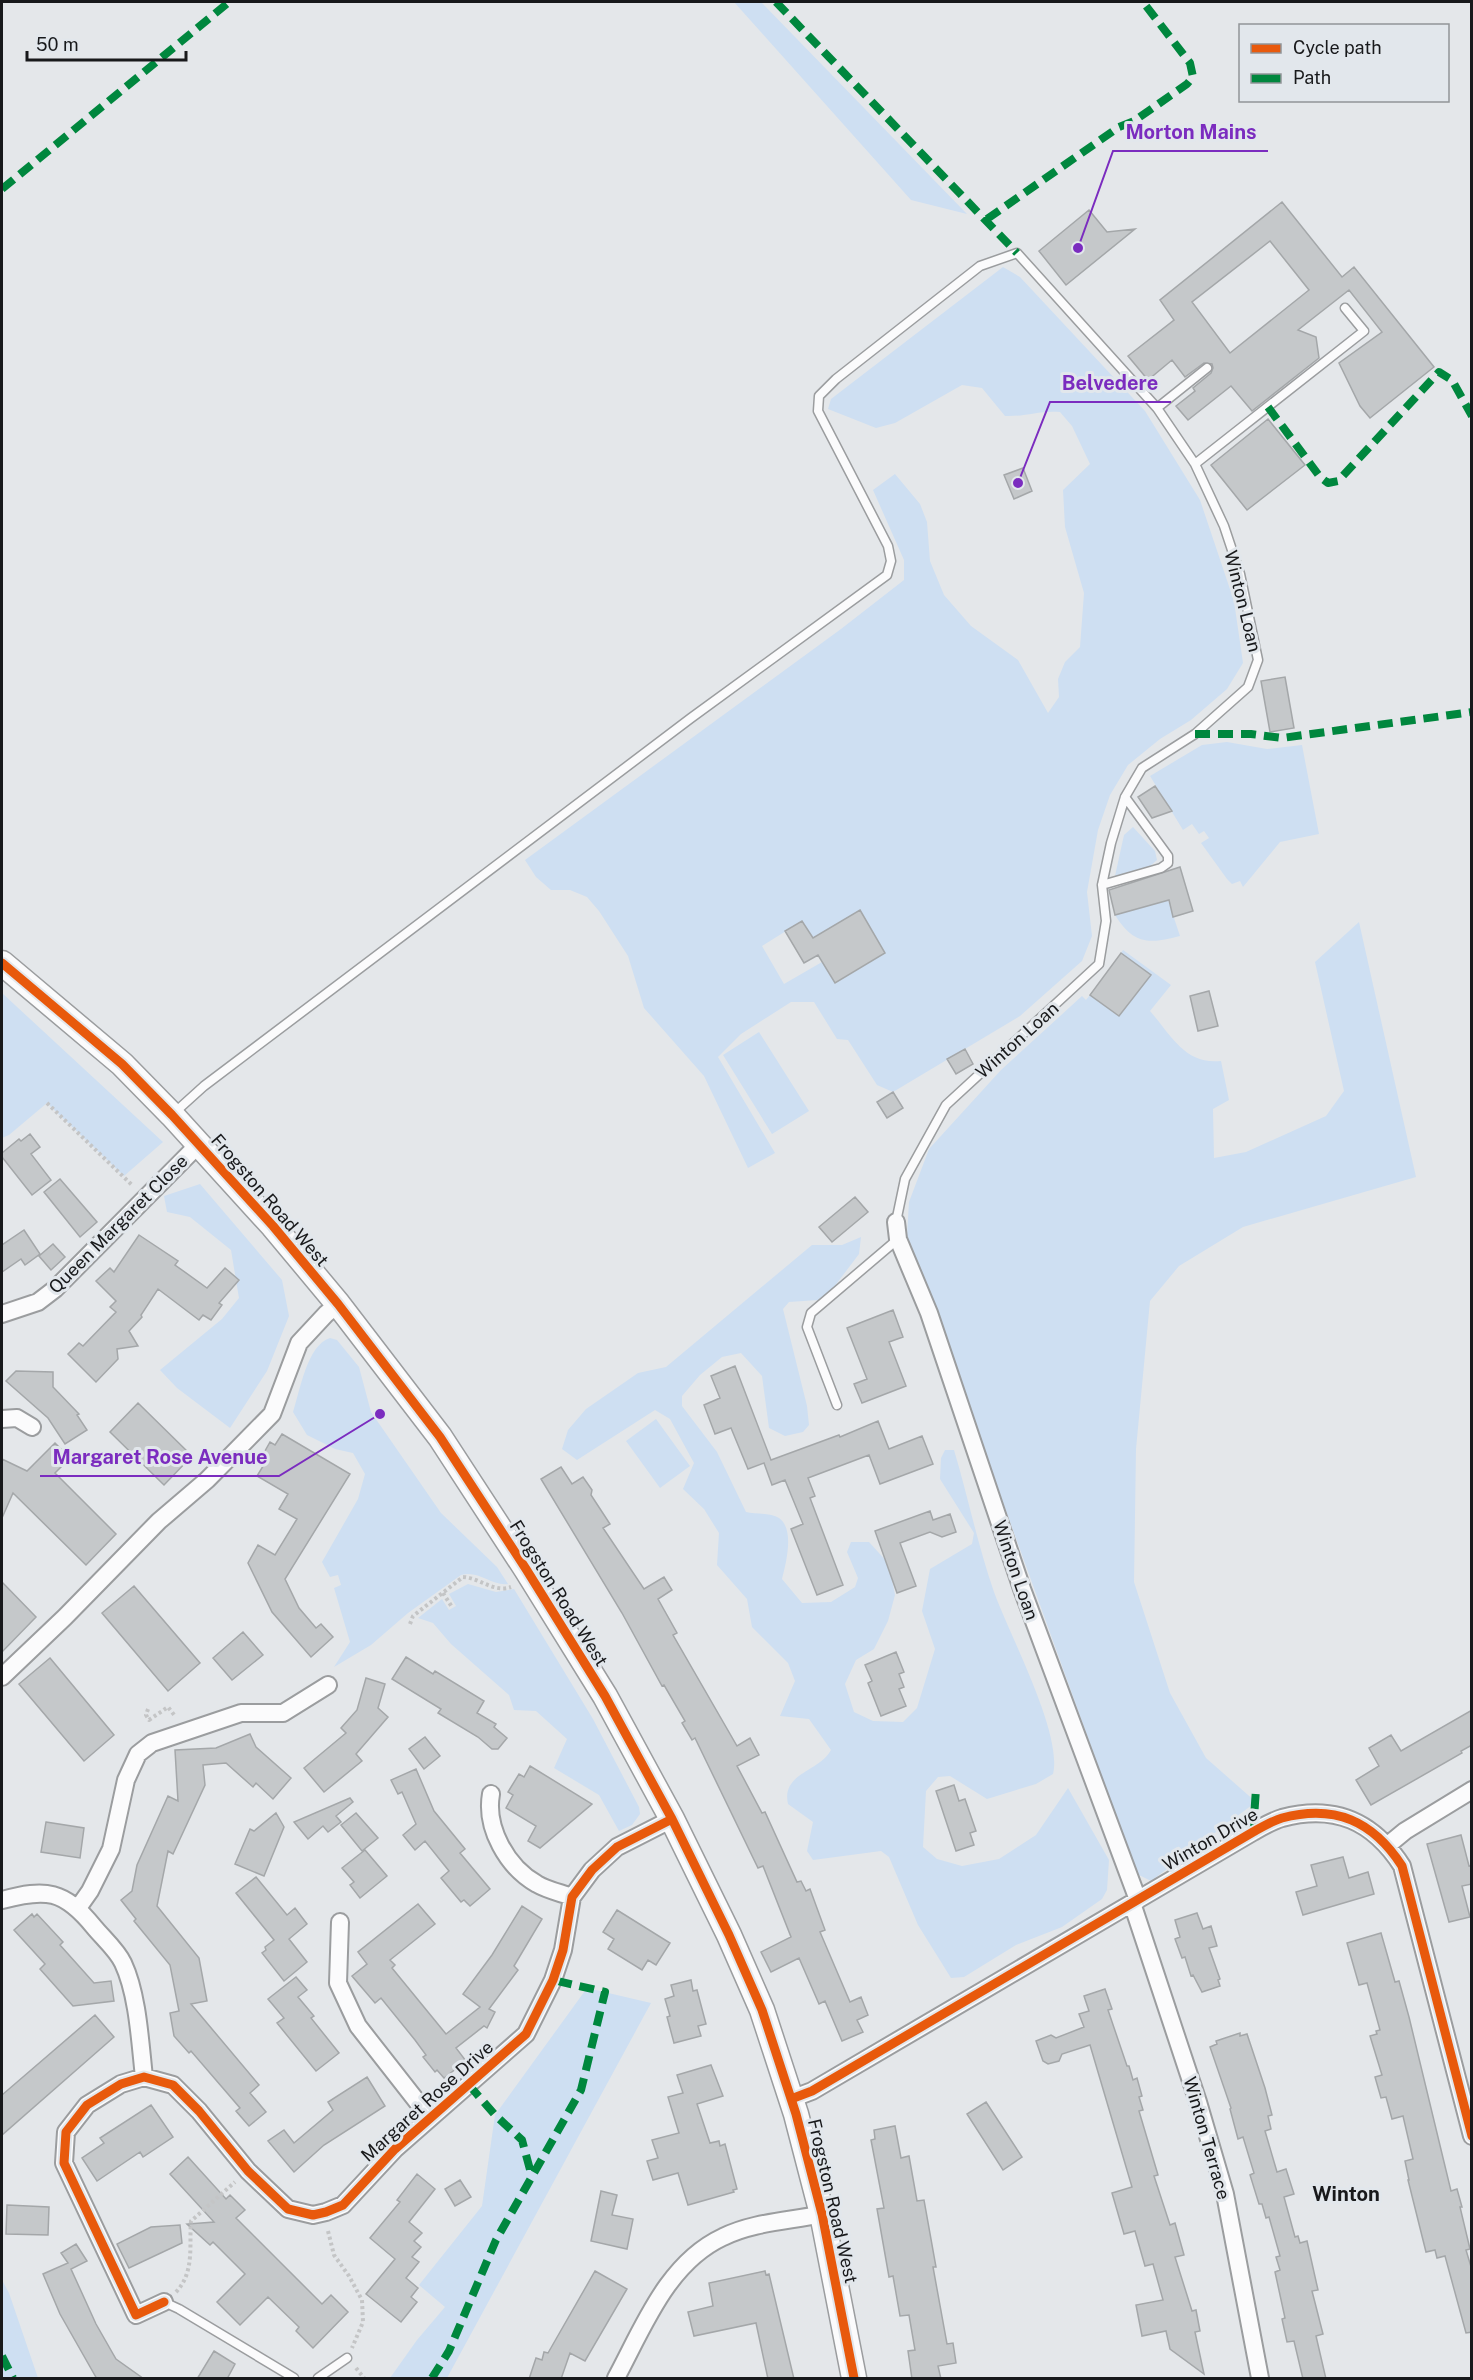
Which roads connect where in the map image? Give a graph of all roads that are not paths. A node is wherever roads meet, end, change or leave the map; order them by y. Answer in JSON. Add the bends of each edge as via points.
{"nodes":[{"id":1,"x":1346,"y":308,"type":"dead end"},
{"id":2,"x":1207,"y":368,"type":"dead end"},
{"id":3,"x":1158,"y":408,"type":"junction"},
{"id":4,"x":1195,"y":464,"type":"junction"},
{"id":5,"x":1125,"y":797,"type":"junction"},
{"id":6,"x":1102,"y":885,"type":"junction"},
{"id":7,"x":2,"y":963,"type":"edge"},
{"id":8,"x":172,"y":1115,"type":"junction"},
{"id":9,"x":199,"y":1144,"type":"junction"},
{"id":10,"x":897,"y":1230,"type":"junction"},
{"id":11,"x":338,"y":1304,"type":"junction"},
{"id":12,"x":2,"y":1314,"type":"edge"},
{"id":13,"x":837,"y":1405,"type":"dead end"},
{"id":14,"x":2,"y":1419,"type":"edge"},
{"id":15,"x":32,"y":1427,"type":"dead end"},
{"id":16,"x":2,"y":1677,"type":"edge"},
{"id":17,"x":328,"y":1685,"type":"dead end"},
{"id":18,"x":1472,"y":1790,"type":"edge"},
{"id":19,"x":491,"y":1794,"type":"dead end"},
{"id":20,"x":672,"y":1820,"type":"junction"},
{"id":21,"x":1388,"y":1845,"type":"junction"},
{"id":22,"x":572,"y":1897,"type":"junction"},
{"id":23,"x":2,"y":1900,"type":"edge"},
{"id":24,"x":1135,"y":1901,"type":"junction"},
{"id":25,"x":78,"y":1908,"type":"junction"},
{"id":26,"x":340,"y":1922,"type":"dead end"},
{"id":27,"x":144,"y":2077,"type":"junction"},
{"id":28,"x":791,"y":2098,"type":"junction"},
{"id":29,"x":430,"y":2118,"type":"junction"},
{"id":30,"x":1472,"y":2136,"type":"edge"},
{"id":31,"x":822,"y":2214,"type":"junction"},
{"id":32,"x":164,"y":2302,"type":"joint"},
{"id":33,"x":348,"y":2356,"type":"road end"},
{"id":34,"x":294,"y":2379,"type":"edge"},
{"id":35,"x":318,"y":2379,"type":"edge"},
{"id":36,"x":616,"y":2379,"type":"edge"},
{"id":37,"x":854,"y":2379,"type":"edge"},
{"id":38,"x":1260,"y":2379,"type":"edge"}],
"edges":[{"from":1,"to":4,"type":"lane","via":[[1364,331]]},
{"from":2,"to":3,"type":"lane"},
{"from":3,"to":4,"type":"lane","name":"Winton Loan"},
{"from":3,"to":8,"type":"lane","name":"Winton Loan","via":[[1017,253],[980,267],[819,396],[818,411],[888,546],[891,561],[887,575],[663,739],[204,1086]]},
{"from":4,"to":5,"type":"lane","name":"Winton Loan","via":[[1237,564],[1258,660],[1248,687],[1195,734],[1142,768]]},
{"from":5,"to":6,"type":"lane","name":"Winton Loan"},
{"from":5,"to":6,"type":"lane","via":[[1168,856],[1168,863]]},
{"from":6,"to":10,"type":"lane","name":"Winton Loan","via":[[1106,921],[1099,964],[946,1105],[905,1179]]},
{"from":7,"to":8,"type":"main road","name":"Frogston Road West","via":[[122,1064]]},
{"from":8,"to":9,"type":"main road","name":"Frogston Road West"},
{"from":9,"to":11,"type":"main road","name":"Frogston Road West"},
{"from":9,"to":12,"type":"street","name":"Queen Margaret Close","via":[[55,1289],[38,1302]]},
{"from":10,"to":13,"type":"lane","via":[[811,1312],[807,1327]]},
{"from":10,"to":24,"type":"street","name":"Winton Loan"},
{"from":11,"to":16,"type":"street","via":[[300,1343],[272,1414]]},
{"from":11,"to":20,"type":"main road","name":"Frogston Road West","via":[[440,1437],[605,1696]]},
{"from":14,"to":15,"type":"street","via":[[17,1418]]},
{"from":17,"to":25,"type":"street","via":[[283,1713],[241,1713],[152,1743],[138,1754],[126,1780],[111,1849]]},
{"from":18,"to":21,"type":"street"},
{"from":19,"to":22,"type":"street","via":[[489,1807],[496,1836],[510,1862],[537,1884]]},
{"from":20,"to":22,"type":"street","name":"Margaret Rose Drive","via":[[617,1847],[592,1870]]},
{"from":20,"to":28,"type":"main road","name":"Frogston Road West","via":[[762,2010]]},
{"from":21,"to":24,"type":"street","name":"Winton Drive","via":[[1368,1827],[1338,1815],[1307,1814],[1281,1819]]},
{"from":21,"to":30,"type":"street","name":"Winton Drive","via":[[1402,1866]]},
{"from":22,"to":29,"type":"street","name":"Margaret Rose Drive","via":[[563,1950],[553,1980],[526,2034]]},
{"from":23,"to":25,"type":"street","via":[[30,1893],[54,1895]]},
{"from":24,"to":28,"type":"street","name":"Winton Drive","via":[[812,2091]]},
{"from":24,"to":38,"type":"street","name":"Winton Terrace","via":[[1225,2194]]},
{"from":25,"to":27,"type":"street","via":[[123,1962],[132,1994]]},
{"from":26,"to":29,"type":"street","via":[[338,1983],[358,2026]]},
{"from":27,"to":29,"type":"street","name":"Margaret Rose Drive","via":[[173,2085],[248,2171],[288,2209],[313,2215],[343,2205],[394,2149]]},
{"from":27,"to":32,"type":"street","via":[[121,2084],[87,2105],[66,2132],[64,2163],[136,2315]]},
{"from":28,"to":31,"type":"main road","name":"Frogston Road West"},
{"from":31,"to":36,"type":"street","via":[[743,2229],[703,2248],[662,2293]]},
{"from":31,"to":37,"type":"main road","name":"Frogston Road West"},
{"from":32,"to":34,"type":"lane"},
{"from":33,"to":35,"type":"lane"}]}
